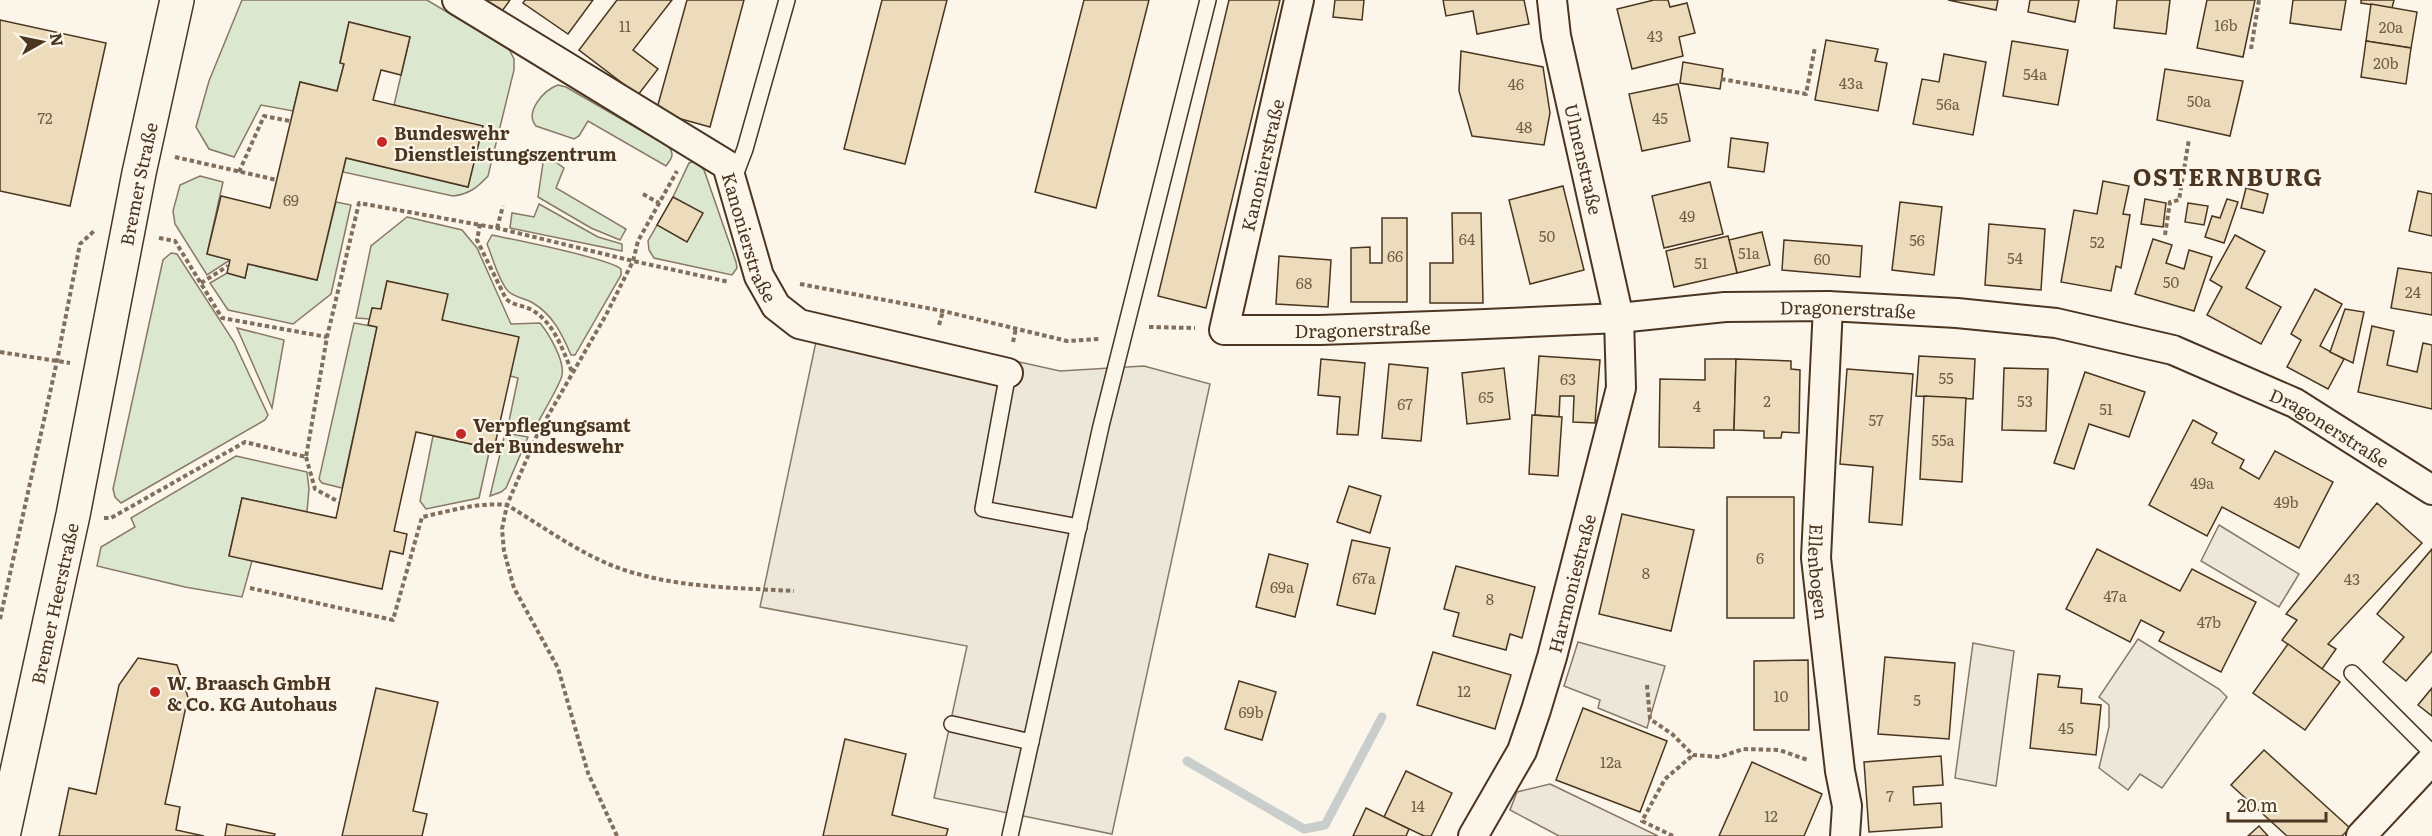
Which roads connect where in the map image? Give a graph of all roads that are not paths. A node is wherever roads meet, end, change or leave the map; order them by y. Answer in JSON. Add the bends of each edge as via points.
{"nodes":[{"id":1,"x":177,"y":0,"type":"edge"},
{"id":2,"x":457,"y":0,"type":"edge"},
{"id":3,"x":787,"y":0,"type":"edge"},
{"id":4,"x":1208,"y":0,"type":"edge"},
{"id":5,"x":1299,"y":0,"type":"edge"},
{"id":6,"x":1552,"y":0,"type":"edge"},
{"id":7,"x":732,"y":182,"type":"junction"},
{"id":8,"x":1828,"y":306,"type":"junction"},
{"id":9,"x":1619,"y":318,"type":"junction"},
{"id":10,"x":1224,"y":330,"type":"joint"},
{"id":11,"x":102,"y":368,"type":"joint"},
{"id":12,"x":1008,"y":374,"type":"joint"},
{"id":13,"x":2432,"y":490,"type":"edge"},
{"id":14,"x":1078,"y":527,"type":"junction"},
{"id":15,"x":2352,"y":673,"type":"dead end"},
{"id":16,"x":952,"y":724,"type":"dead end"},
{"id":17,"x":1031,"y":742,"type":"junction"},
{"id":18,"x":2432,"y":753,"type":"edge"},
{"id":19,"x":2432,"y":760,"type":"edge"},
{"id":20,"x":3,"y":836,"type":"edge"},
{"id":21,"x":1010,"y":836,"type":"edge"},
{"id":22,"x":1473,"y":836,"type":"edge"},
{"id":23,"x":1845,"y":836,"type":"edge"},
{"id":24,"x":2361,"y":836,"type":"edge"}],
"edges":[{"from":1,"to":11,"type":"street","name":"Bremer Straße"},
{"from":2,"to":7,"type":"street","name":"Kanonierstraße","via":[[727,165]]},
{"from":3,"to":7,"type":"lane","via":[[746,149]]},
{"from":4,"to":14,"type":"lane"},
{"from":5,"to":10,"type":"street","name":"Kanonierstraße"},
{"from":6,"to":9,"type":"street","name":"Ulmenstraße","via":[[1556,36]]},
{"from":7,"to":12,"type":"street","name":"Kanonierstraße","via":[[759,276],[776,306],[799,324]]},
{"from":8,"to":9,"type":"street","name":"Dragonerstraße","via":[[1725,307]]},
{"from":8,"to":13,"type":"street","name":"Dragonerstraße","via":[[2056,323],[2174,350],[2295,403]]},
{"from":8,"to":23,"type":"street","name":"Ellenbogen","via":[[1816,558],[1847,806]]},
{"from":9,"to":10,"type":"street","name":"Dragonerstraße"},
{"from":9,"to":22,"type":"street","name":"Harmoniestraße","via":[[1621,388],[1552,657],[1522,751]]},
{"from":11,"to":20,"type":"street","name":"Bremer Heerstraße"},
{"from":12,"to":14,"type":"lane","via":[[983,508]]},
{"from":14,"to":17,"type":"lane"},
{"from":15,"to":18,"type":"lane"},
{"from":16,"to":17,"type":"lane"},
{"from":17,"to":21,"type":"lane"},
{"from":19,"to":24,"type":"street"}]}
